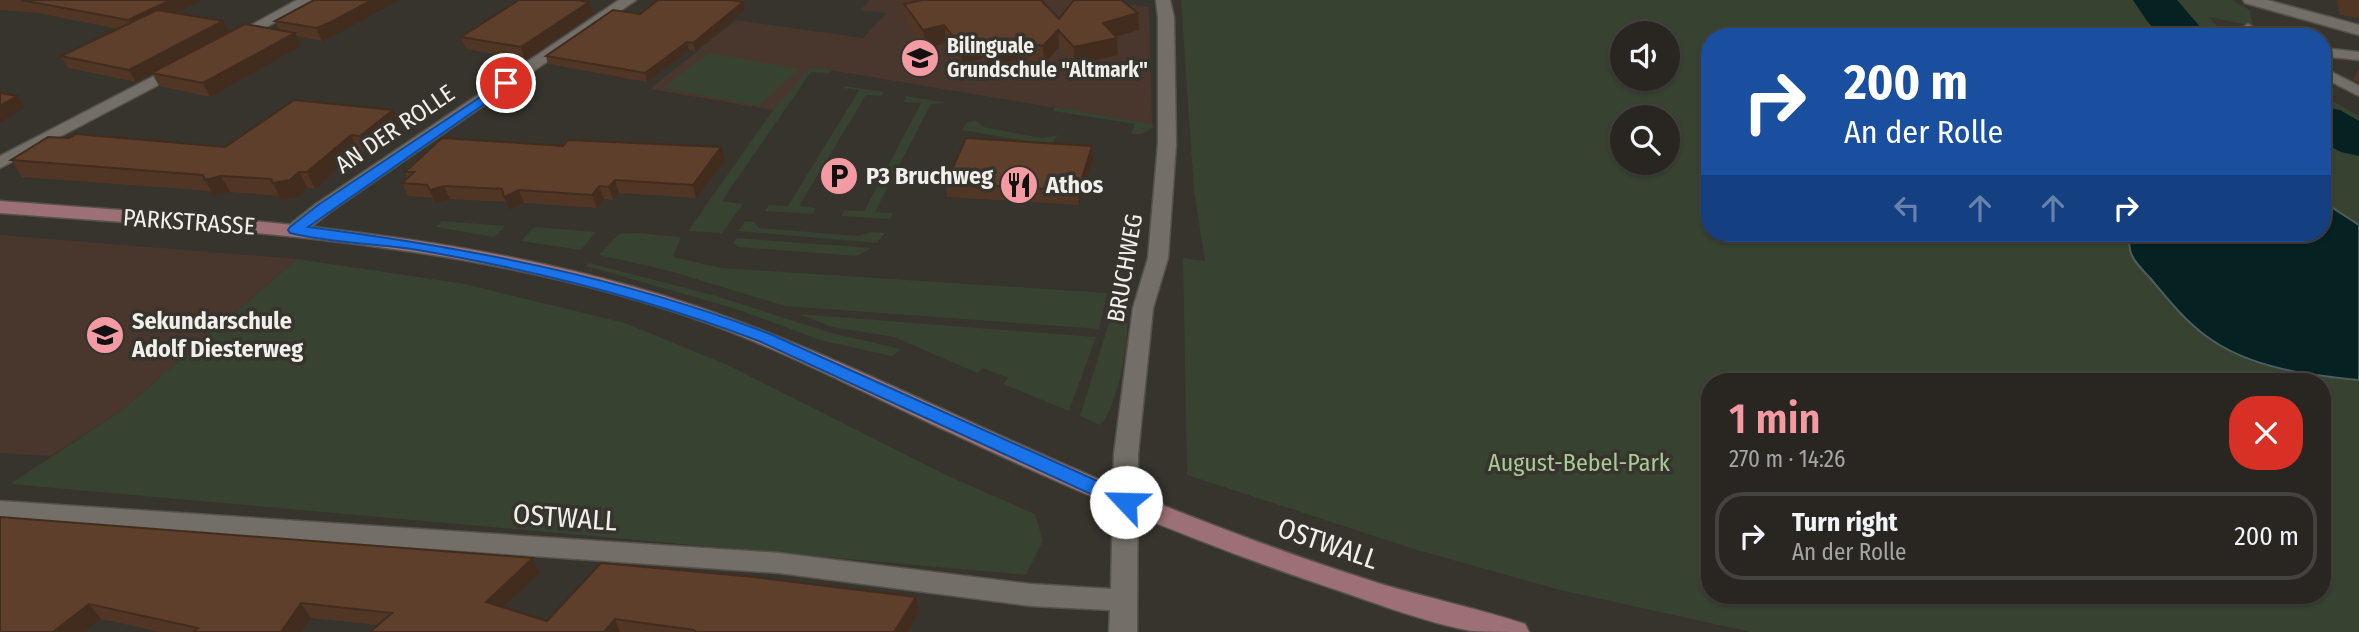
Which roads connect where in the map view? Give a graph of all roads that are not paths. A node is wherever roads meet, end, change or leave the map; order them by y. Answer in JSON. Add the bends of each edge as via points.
{"nodes":[{"id":1,"x":308,"y":0,"type":"edge"},
{"id":2,"x":629,"y":0,"type":"edge"},
{"id":3,"x":1163,"y":0,"type":"edge"},
{"id":4,"x":2257,"y":3,"type":"edge"},
{"id":5,"x":2359,"y":30,"type":"edge"},
{"id":6,"x":222,"y":46,"type":"edge"},
{"id":7,"x":2331,"y":53,"type":"edge"},
{"id":8,"x":2359,"y":56,"type":"edge"},
{"id":9,"x":197,"y":59,"type":"edge"},
{"id":10,"x":2331,"y":76,"type":"edge"},
{"id":11,"x":2359,"y":92,"type":"edge"},
{"id":12,"x":0,"y":163,"type":"edge"},
{"id":13,"x":0,"y":207,"type":"edge"},
{"id":14,"x":295,"y":230,"type":"junction"},
{"id":15,"x":1126,"y":502,"type":"junction"},
{"id":16,"x":4,"y":514,"type":"edge"},
{"id":17,"x":1124,"y":600,"type":"junction"},
{"id":18,"x":1123,"y":632,"type":"edge"},
{"id":19,"x":1515,"y":632,"type":"edge"}],
"edges":[{"from":1,"to":6,"type":"street"},
{"from":2,"to":14,"type":"street","name":"AN DER ROLLE"},
{"from":3,"to":15,"type":"street","name":"BRUCHWEG","via":[[1166,157],[1158,258],[1143,308],[1129,424]]},
{"from":4,"to":5,"type":"street"},
{"from":7,"to":8,"type":"lane"},
{"from":9,"to":12,"type":"street"},
{"from":10,"to":11,"type":"lane"},
{"from":13,"to":14,"type":"main road","name":"PARKSTRASSE"},
{"from":14,"to":15,"type":"main road","name":"PARKSTRASSE","via":[[502,261],[680,307],[764,337]]},
{"from":15,"to":17,"type":"street","name":"BRUCHWEG"},
{"from":15,"to":19,"type":"main road","name":"OSTWALL","via":[[1282,562]]},
{"from":16,"to":17,"type":"street","name":"OSTWALL","via":[[779,563],[1031,594]]},
{"from":17,"to":18,"type":"street","name":"BRUCHWEG"}]}
